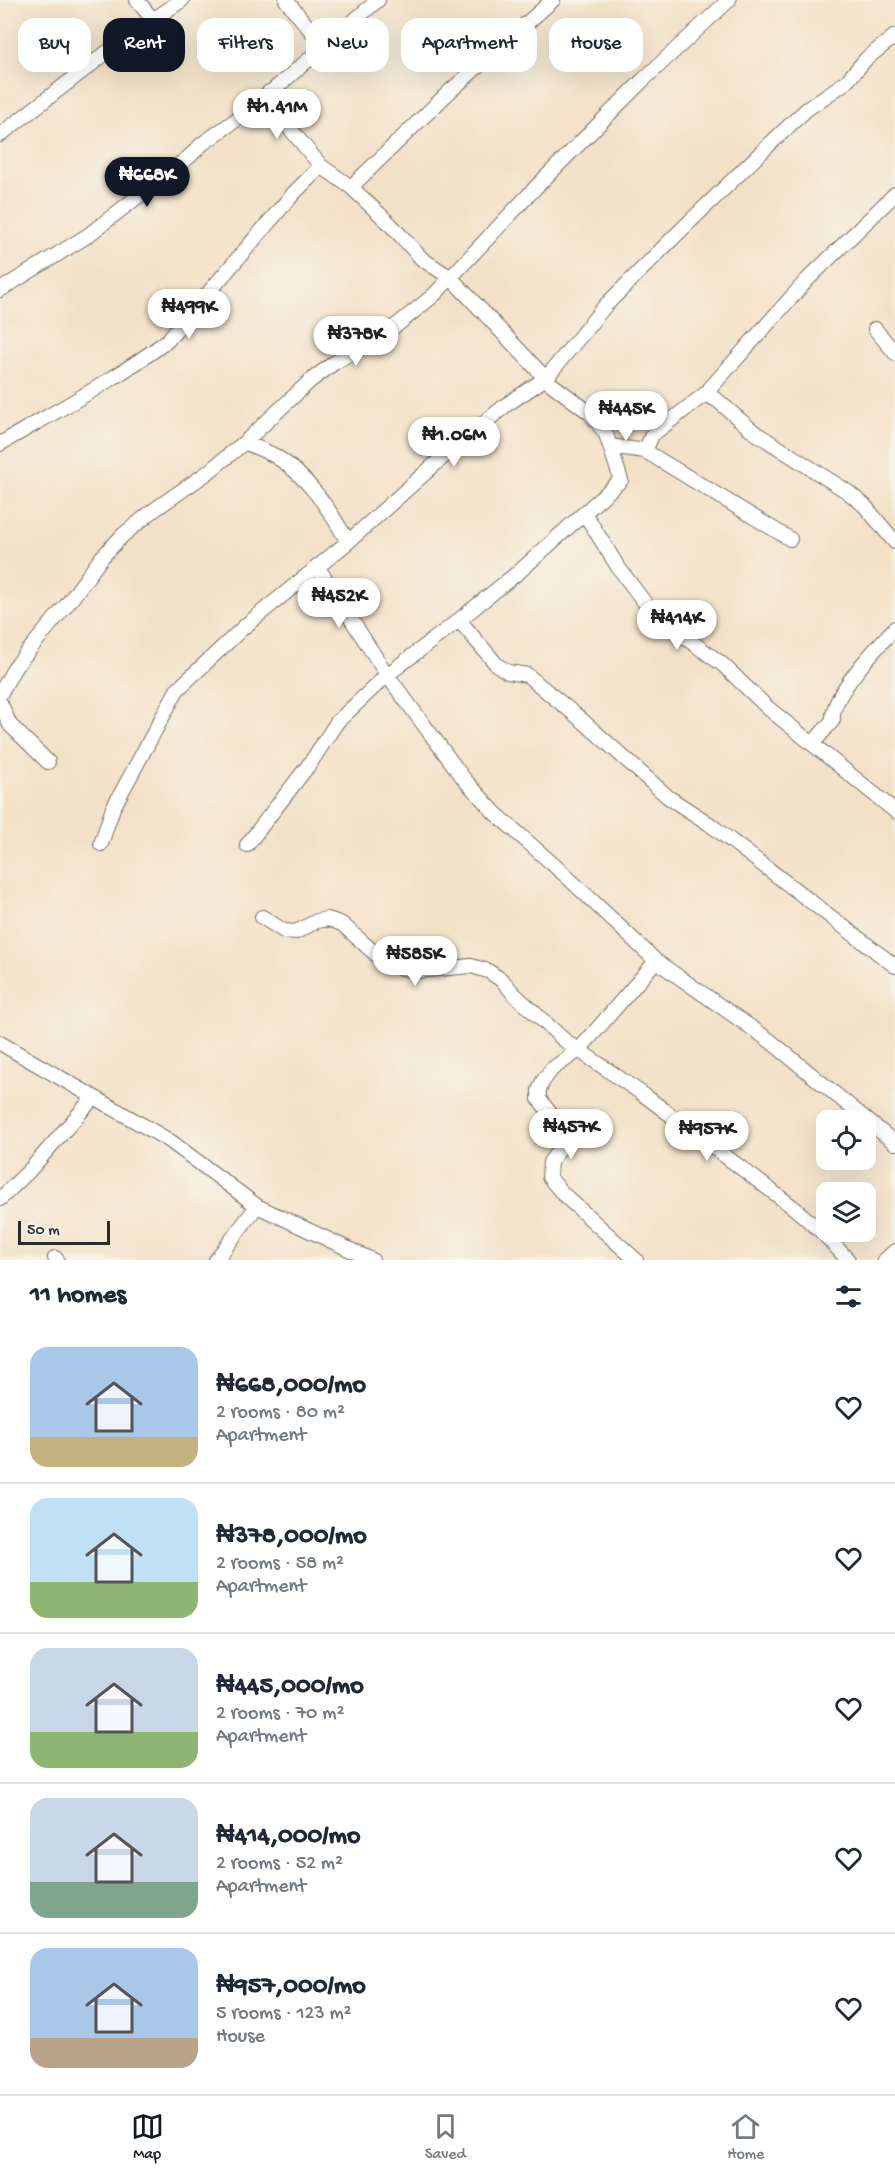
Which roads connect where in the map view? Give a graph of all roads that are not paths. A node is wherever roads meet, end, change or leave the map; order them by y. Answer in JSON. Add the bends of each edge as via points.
{"nodes":[{"id":1,"x":137,"y":0,"type":"edge"},
{"id":2,"x":182,"y":0,"type":"edge"},
{"id":3,"x":286,"y":0,"type":"edge"},
{"id":4,"x":378,"y":0,"type":"edge"},
{"id":5,"x":553,"y":0,"type":"edge"},
{"id":6,"x":729,"y":0,"type":"edge"},
{"id":7,"x":151,"y":18,"type":"edge"},
{"id":8,"x":156,"y":18,"type":"edge"},
{"id":9,"x":357,"y":18,"type":"edge"},
{"id":10,"x":306,"y":25,"type":"edge"},
{"id":11,"x":895,"y":36,"type":"edge"},
{"id":12,"x":103,"y":55,"type":"edge"},
{"id":13,"x":306,"y":62,"type":"edge"},
{"id":14,"x":269,"y":92,"type":"junction"},
{"id":15,"x":0,"y":135,"type":"edge"},
{"id":16,"x":321,"y":166,"type":"junction"},
{"id":17,"x":351,"y":187,"type":"junction"},
{"id":18,"x":895,"y":194,"type":"edge"},
{"id":19,"x":451,"y":278,"type":"junction"},
{"id":20,"x":0,"y":290,"type":"edge"},
{"id":21,"x":874,"y":328,"type":"dead end"},
{"id":22,"x":895,"y":353,"type":"edge"},
{"id":23,"x":546,"y":378,"type":"junction"},
{"id":24,"x":705,"y":394,"type":"junction"},
{"id":25,"x":245,"y":442,"type":"junction"},
{"id":26,"x":0,"y":444,"type":"edge"},
{"id":27,"x":610,"y":446,"type":"junction"},
{"id":28,"x":645,"y":451,"type":"junction"},
{"id":29,"x":585,"y":514,"type":"junction"},
{"id":30,"x":790,"y":540,"type":"dead end"},
{"id":31,"x":348,"y":542,"type":"junction"},
{"id":32,"x":895,"y":542,"type":"edge"},
{"id":33,"x":317,"y":566,"type":"junction"},
{"id":34,"x":459,"y":620,"type":"junction"},
{"id":35,"x":895,"y":628,"type":"edge"},
{"id":36,"x":387,"y":675,"type":"junction"},
{"id":37,"x":0,"y":694,"type":"edge"},
{"id":38,"x":0,"y":702,"type":"edge"},
{"id":39,"x":816,"y":747,"type":"junction"},
{"id":40,"x":48,"y":762,"type":"dead end"},
{"id":41,"x":895,"y":811,"type":"edge"},
{"id":42,"x":101,"y":844,"type":"dead end"},
{"id":43,"x":247,"y":844,"type":"dead end"},
{"id":44,"x":262,"y":917,"type":"dead end"},
{"id":45,"x":656,"y":961,"type":"junction"},
{"id":46,"x":895,"y":966,"type":"edge"},
{"id":47,"x":0,"y":1043,"type":"edge"},
{"id":48,"x":579,"y":1050,"type":"junction"},
{"id":49,"x":93,"y":1098,"type":"junction"},
{"id":50,"x":895,"y":1143,"type":"edge"},
{"id":51,"x":0,"y":1199,"type":"edge"},
{"id":52,"x":257,"y":1206,"type":"junction"},
{"id":53,"x":895,"y":1251,"type":"edge"},
{"id":54,"x":216,"y":1260,"type":"edge"},
{"id":55,"x":372,"y":1260,"type":"edge"},
{"id":56,"x":636,"y":1260,"type":"edge"},
{"id":57,"x":848,"y":1260,"type":"edge"},
{"id":58,"x":885,"y":1260,"type":"edge"}],
"edges":[{"from":1,"to":7,"type":"street"},
{"from":2,"to":8,"type":"street"},
{"from":3,"to":10,"type":"street"},
{"from":4,"to":9,"type":"street"},
{"from":5,"to":17,"type":"street"},
{"from":6,"to":19,"type":"street","via":[[546,177]]},
{"from":11,"to":23,"type":"street","via":[[867,57],[846,82],[807,109],[676,235],[605,306]]},
{"from":12,"to":15,"type":"street"},
{"from":13,"to":14,"type":"street"},
{"from":14,"to":16,"type":"street","via":[[277,113]]},
{"from":14,"to":20,"type":"street","via":[[87,236]]},
{"from":16,"to":17,"type":"street"},
{"from":16,"to":26,"type":"street","via":[[167,341]]},
{"from":17,"to":19,"type":"street","via":[[422,259]]},
{"from":18,"to":24,"type":"street","via":[[806,280]]},
{"from":19,"to":23,"type":"street"},
{"from":19,"to":25,"type":"street","via":[[397,325],[310,381]]},
{"from":21,"to":22,"type":"street"},
{"from":23,"to":27,"type":"street","via":[[590,413]]},
{"from":23,"to":31,"type":"street","via":[[462,441]]},
{"from":24,"to":28,"type":"street","via":[[652,435]]},
{"from":24,"to":32,"type":"street","via":[[754,432],[864,504]]},
{"from":25,"to":31,"type":"street","via":[[277,457],[298,476],[319,497]]},
{"from":25,"to":37,"type":"street","via":[[123,535],[15,667]]},
{"from":27,"to":28,"type":"street"},
{"from":27,"to":29,"type":"street","via":[[621,480]]},
{"from":28,"to":30,"type":"street"},
{"from":29,"to":34,"type":"street"},
{"from":29,"to":39,"type":"street","via":[[654,615],[722,664]]},
{"from":31,"to":33,"type":"street"},
{"from":33,"to":36,"type":"street"},
{"from":33,"to":42,"type":"street","via":[[177,690],[113,808]]},
{"from":34,"to":36,"type":"street"},
{"from":34,"to":46,"type":"street","via":[[497,665],[508,672],[527,675],[668,797],[708,823]]},
{"from":35,"to":39,"type":"street","via":[[841,694],[833,720],[815,741]]},
{"from":36,"to":43,"type":"street","via":[[337,722]]},
{"from":36,"to":45,"type":"street","via":[[464,779],[495,813]]},
{"from":38,"to":40,"type":"street","via":[[10,725]]},
{"from":39,"to":41,"type":"street"},
{"from":44,"to":48,"type":"street","via":[[284,931],[296,932],[328,919],[342,924],[380,958],[398,967],[417,971],[471,966],[488,971]]},
{"from":45,"to":48,"type":"street"},
{"from":45,"to":50,"type":"street","via":[[769,1040]]},
{"from":47,"to":49,"type":"street"},
{"from":48,"to":56,"type":"street","via":[[552,1069],[539,1090],[539,1099],[562,1128],[564,1143],[550,1162],[549,1177]]},
{"from":48,"to":57,"type":"street","via":[[793,1207]]},
{"from":49,"to":51,"type":"street"},
{"from":49,"to":52,"type":"street","via":[[170,1141]]},
{"from":52,"to":54,"type":"street"},
{"from":52,"to":55,"type":"street"},
{"from":53,"to":58,"type":"street"}]}
